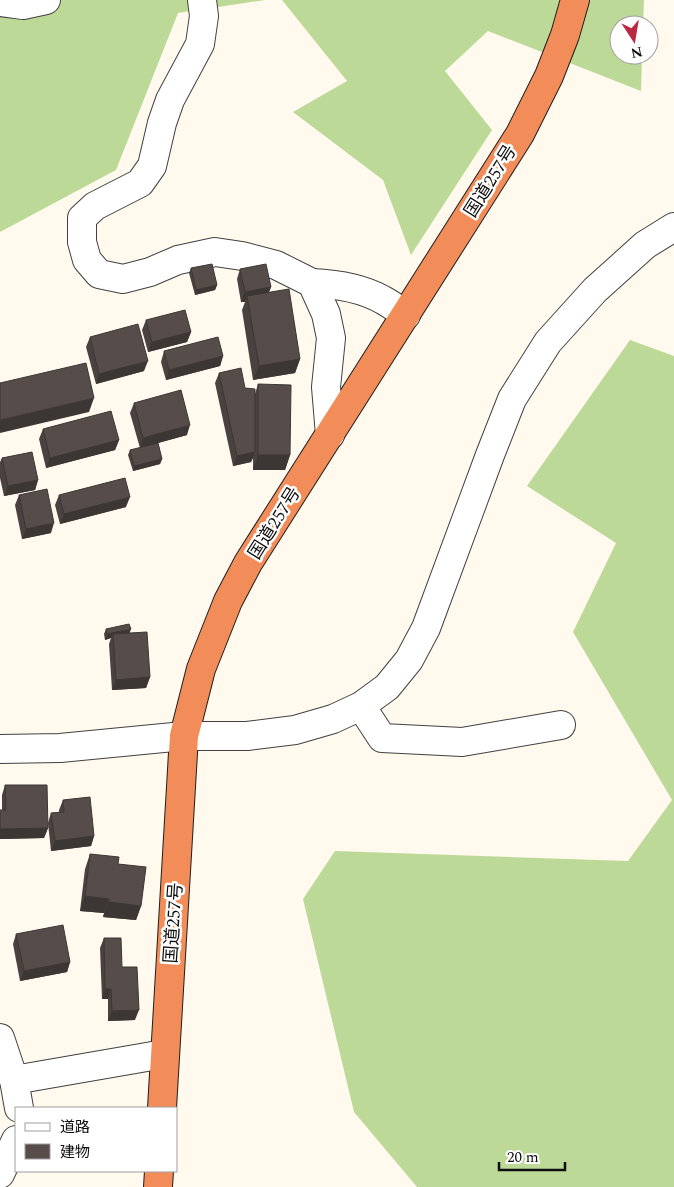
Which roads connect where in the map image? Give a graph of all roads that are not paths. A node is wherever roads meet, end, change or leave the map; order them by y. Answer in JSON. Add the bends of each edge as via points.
{"nodes":[{"id":1,"x":46,"y":0,"type":"edge"},
{"id":2,"x":202,"y":0,"type":"edge"},
{"id":3,"x":575,"y":0,"type":"edge"},
{"id":4,"x":0,"y":2,"type":"edge"},
{"id":5,"x":674,"y":227,"type":"edge"},
{"id":6,"x":312,"y":283,"type":"junction"},
{"id":7,"x":406,"y":315,"type":"junction"},
{"id":8,"x":330,"y":435,"type":"junction"},
{"id":9,"x":361,"y":706,"type":"junction"},
{"id":10,"x":561,"y":725,"type":"dead end"},
{"id":11,"x":184,"y":736,"type":"junction"},
{"id":12,"x":0,"y":749,"type":"edge"},
{"id":13,"x":0,"y":1038,"type":"edge"},
{"id":14,"x":164,"y":1054,"type":"junction"},
{"id":15,"x":14,"y":1080,"type":"junction"},
{"id":16,"x":19,"y":1107,"type":"edge"},
{"id":17,"x":162,"y":1107,"type":"edge"},
{"id":18,"x":15,"y":1142,"type":"edge"},
{"id":19,"x":159,"y":1172,"type":"edge"},
{"id":20,"x":0,"y":1174,"type":"edge"},
{"id":21,"x":158,"y":1187,"type":"edge"}],
"edges":[{"from":1,"to":4,"type":"street","via":[[23,5]]},
{"from":2,"to":6,"type":"street","via":[[204,16],[200,44],[170,100],[152,166],[140,183],[95,206],[82,218],[82,242],[87,260],[99,274],[123,279],[178,260],[215,252],[276,265]]},
{"from":3,"to":7,"type":"highway","name":"国道257号","via":[[549,76],[520,134]]},
{"from":5,"to":9,"type":"street","via":[[645,245],[595,290],[548,342],[512,399],[426,628],[409,660],[387,686]]},
{"from":6,"to":7,"type":"street","via":[[350,287],[383,299]]},
{"from":6,"to":8,"type":"street","via":[[326,314],[331,338],[326,387]]},
{"from":7,"to":8,"type":"highway","name":"国道257号"},
{"from":8,"to":11,"type":"highway","name":"国道257号","via":[[248,563],[228,602],[201,669]]},
{"from":9,"to":10,"type":"street","via":[[382,738],[462,742]]},
{"from":9,"to":11,"type":"street","via":[[333,719],[295,730],[248,736]]},
{"from":11,"to":12,"type":"street","via":[[60,748]]},
{"from":11,"to":14,"type":"highway","name":"国道257号"},
{"from":13,"to":15,"type":"street"},
{"from":14,"to":15,"type":"street"},
{"from":14,"to":17,"type":"highway","name":"国道257号"},
{"from":15,"to":16,"type":"street"},
{"from":18,"to":20,"type":"street"},
{"from":19,"to":21,"type":"highway"}]}
